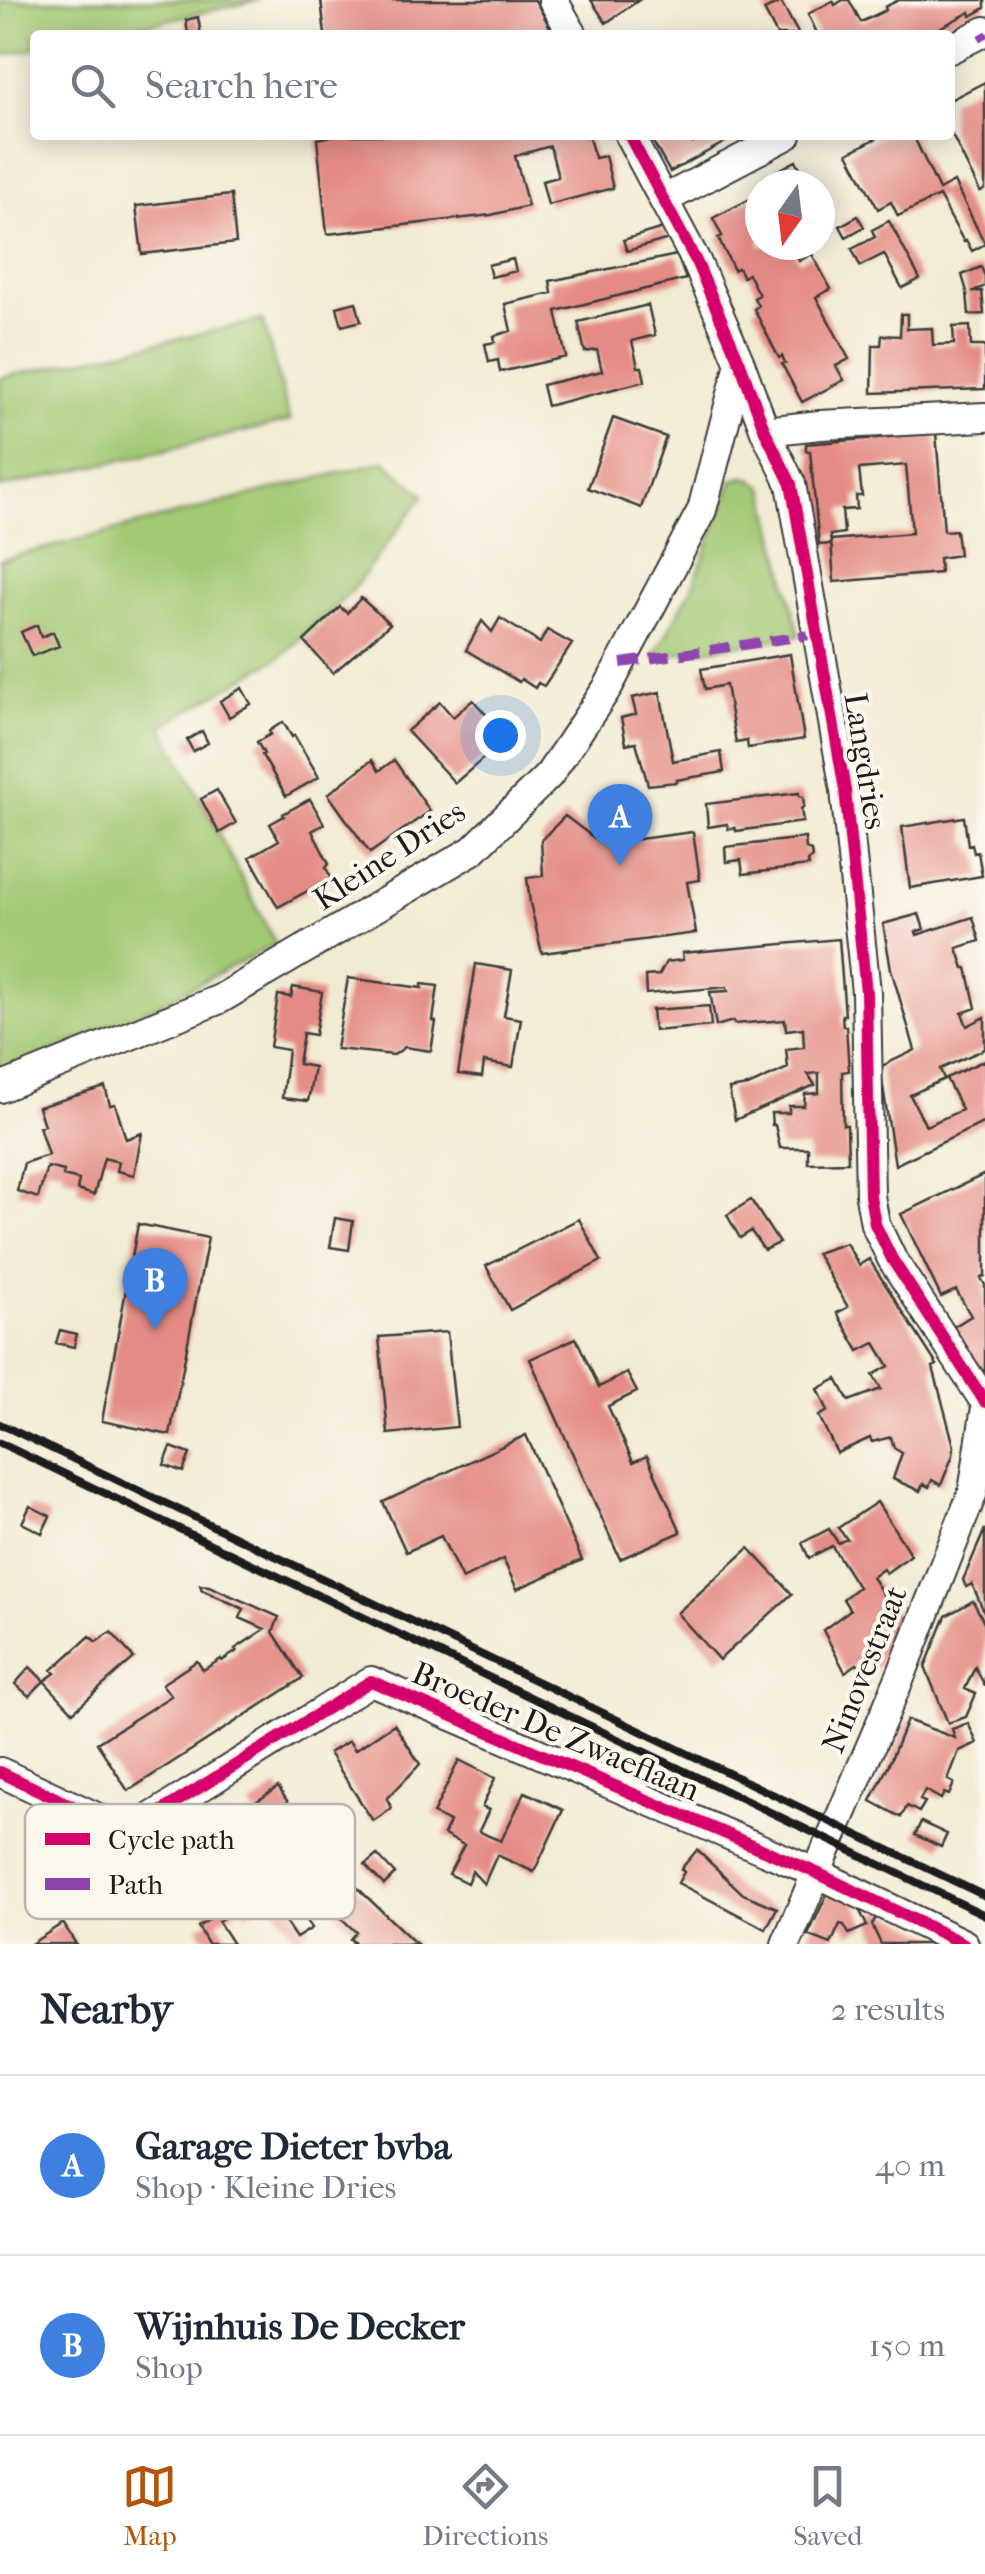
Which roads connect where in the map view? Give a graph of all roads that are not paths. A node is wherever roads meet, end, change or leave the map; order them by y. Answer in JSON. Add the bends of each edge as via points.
{"nodes":[{"id":1,"x":553,"y":0,"type":"edge"},
{"id":2,"x":570,"y":30,"type":"edge"},
{"id":3,"x":985,"y":30,"type":"edge"},
{"id":4,"x":955,"y":47,"type":"edge"},
{"id":5,"x":632,"y":140,"type":"edge"},
{"id":6,"x":778,"y":140,"type":"edge"},
{"id":7,"x":665,"y":200,"type":"junction"},
{"id":8,"x":740,"y":363,"type":"junction"},
{"id":9,"x":985,"y":417,"type":"edge"},
{"id":10,"x":765,"y":431,"type":"junction"},
{"id":11,"x":0,"y":1088,"type":"edge"},
{"id":12,"x":985,"y":1402,"type":"edge"},
{"id":13,"x":985,"y":1413,"type":"edge"},
{"id":14,"x":979,"y":1496,"type":"edge"},
{"id":15,"x":0,"y":1772,"type":"edge"},
{"id":16,"x":68,"y":1804,"type":"edge"},
{"id":17,"x":173,"y":1804,"type":"edge"},
{"id":18,"x":817,"y":1873,"type":"junction"},
{"id":19,"x":786,"y":1944,"type":"edge"},
{"id":20,"x":964,"y":1944,"type":"edge"}],
"edges":[{"from":1,"to":2,"type":"street"},
{"from":3,"to":4,"type":"street"},
{"from":5,"to":7,"type":"street","name":"Langdries"},
{"from":6,"to":7,"type":"street"},
{"from":7,"to":8,"type":"street","name":"Langdries"},
{"from":8,"to":10,"type":"street","name":"Langdries"},
{"from":8,"to":11,"type":"street","name":"Kleine Dries","via":[[702,510],[608,688],[549,775],[472,850],[220,999]]},
{"from":9,"to":10,"type":"street"},
{"from":10,"to":12,"type":"street","name":"Langdries","via":[[791,484],[845,790],[866,992],[875,1224]]},
{"from":13,"to":14,"type":"street","name":"Ninovestraat"},
{"from":14,"to":18,"type":"street","name":"Ninovestraat"},
{"from":15,"to":16,"type":"street","name":"Broeder De Zwaeflaan"},
{"from":17,"to":18,"type":"street","name":"Broeder De Zwaeflaan","via":[[371,1682]]},
{"from":18,"to":19,"type":"street","name":"Ninovestraat"},
{"from":18,"to":20,"type":"street"}]}
